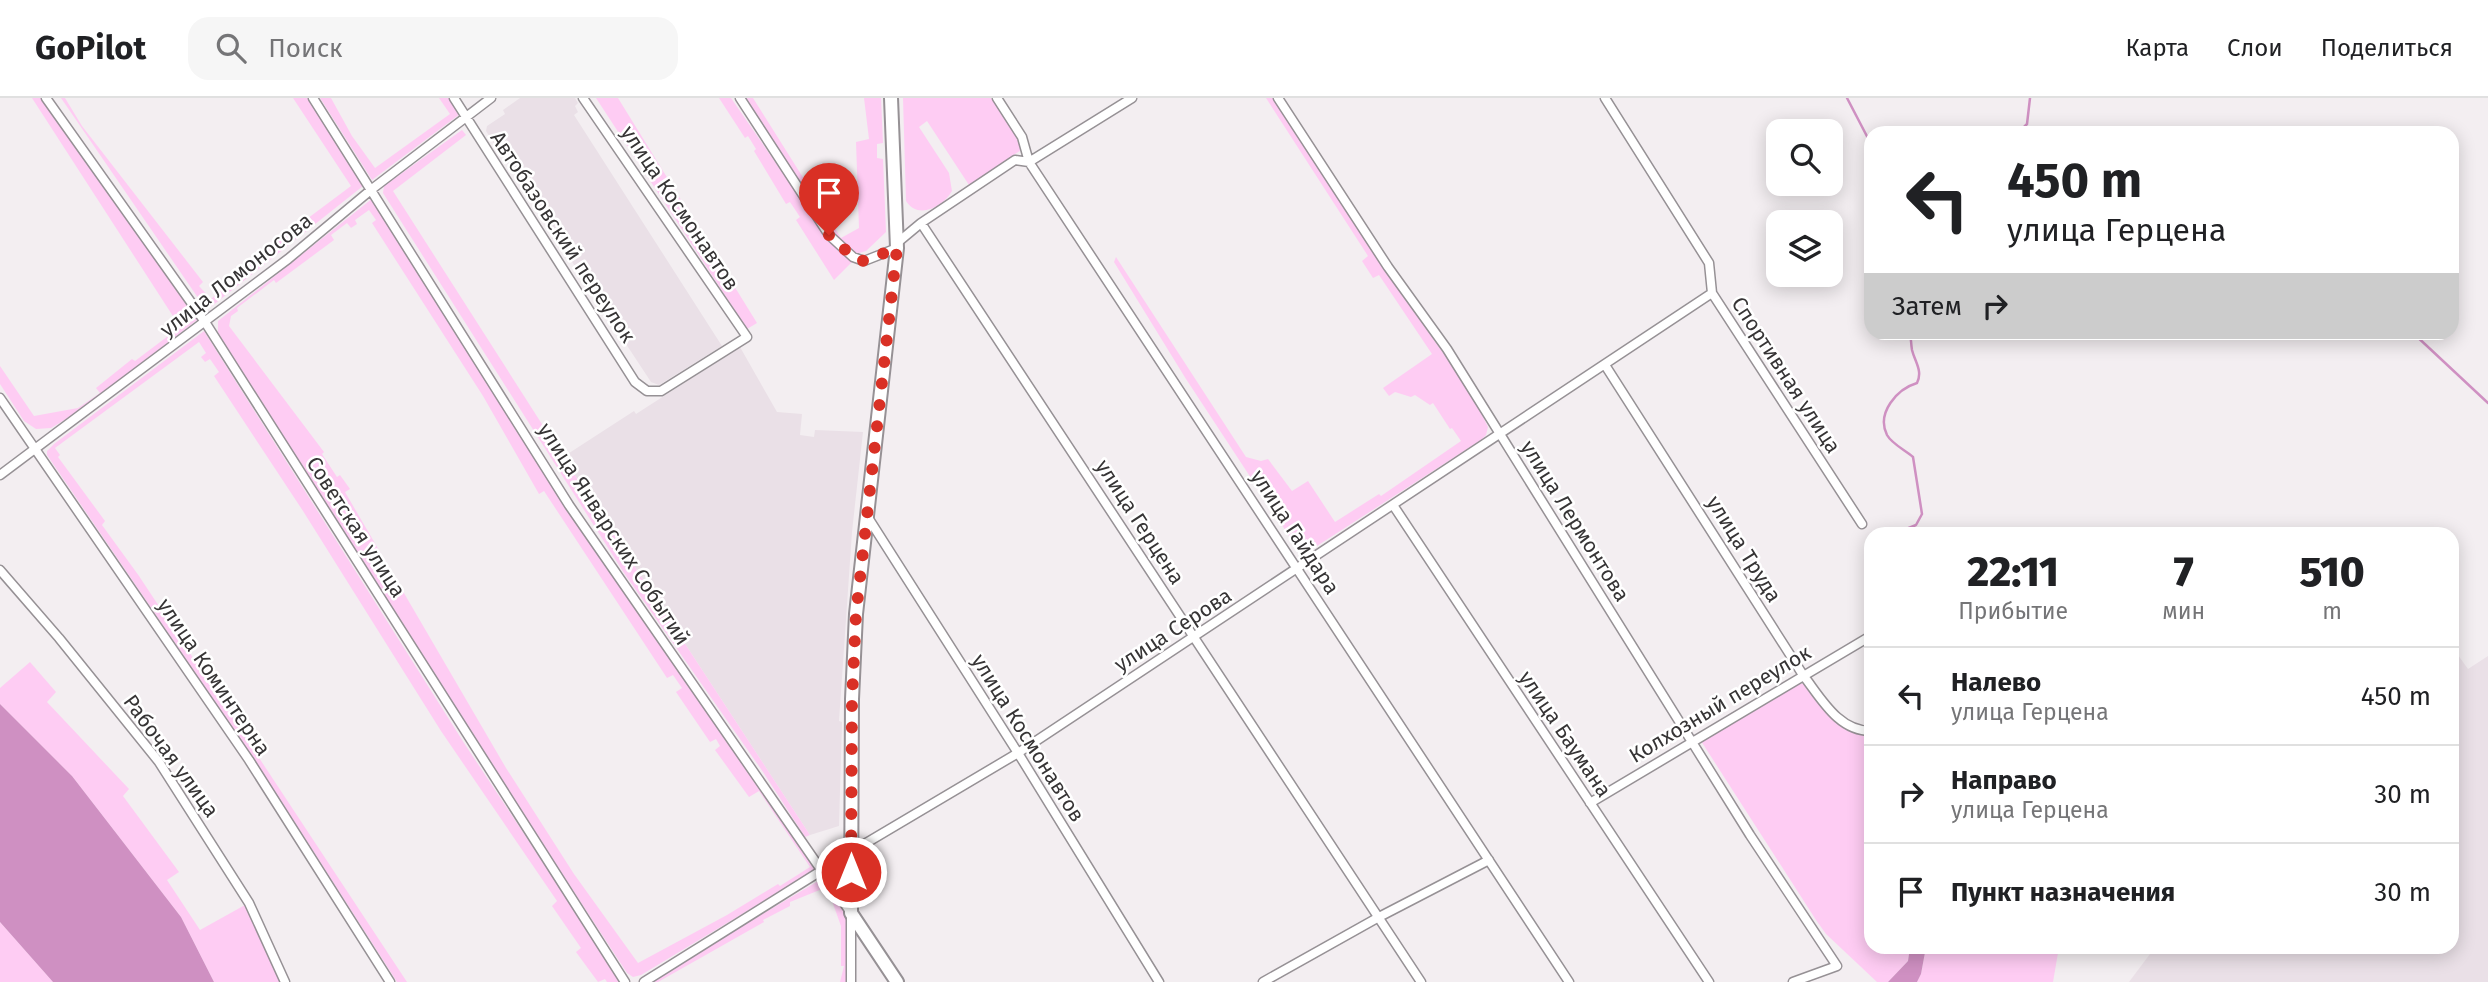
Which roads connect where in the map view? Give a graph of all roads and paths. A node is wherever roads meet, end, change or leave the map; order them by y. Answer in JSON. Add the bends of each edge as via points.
{"nodes":[{"id":1,"x":46,"y":98,"type":"edge"},
{"id":2,"x":313,"y":98,"type":"edge"},
{"id":3,"x":453,"y":98,"type":"edge"},
{"id":4,"x":491,"y":98,"type":"edge"},
{"id":5,"x":583,"y":98,"type":"edge"},
{"id":6,"x":740,"y":98,"type":"edge"},
{"id":7,"x":891,"y":98,"type":"edge"},
{"id":8,"x":997,"y":98,"type":"edge"},
{"id":9,"x":1278,"y":98,"type":"edge"},
{"id":10,"x":1605,"y":98,"type":"edge"},
{"id":11,"x":1126,"y":100,"type":"edge"},
{"id":12,"x":466,"y":117,"type":"junction"},
{"id":13,"x":1029,"y":162,"type":"junction"},
{"id":14,"x":372,"y":189,"type":"junction"},
{"id":15,"x":921,"y":223,"type":"junction"},
{"id":16,"x":897,"y":246,"type":"junction"},
{"id":17,"x":1712,"y":293,"type":"junction"},
{"id":18,"x":205,"y":322,"type":"junction"},
{"id":19,"x":1605,"y":365,"type":"junction"},
{"id":20,"x":647,"y":391,"type":"joint"},
{"id":21,"x":0,"y":398,"type":"edge"},
{"id":22,"x":1499,"y":433,"type":"junction"},
{"id":23,"x":36,"y":448,"type":"junction"},
{"id":24,"x":0,"y":475,"type":"edge"},
{"id":25,"x":1392,"y":505,"type":"junction"},
{"id":26,"x":866,"y":514,"type":"junction"},
{"id":27,"x":1862,"y":524,"type":"dead end"},
{"id":28,"x":1298,"y":568,"type":"junction"},
{"id":29,"x":0,"y":570,"type":"edge"},
{"id":30,"x":1195,"y":637,"type":"junction"},
{"id":31,"x":1864,"y":640,"type":"edge"},
{"id":32,"x":1803,"y":675,"type":"junction"},
{"id":33,"x":1864,"y":731,"type":"edge"},
{"id":34,"x":1691,"y":741,"type":"junction"},
{"id":35,"x":1018,"y":753,"type":"junction"},
{"id":36,"x":1590,"y":803,"type":"junction"},
{"id":37,"x":851,"y":852,"type":"junction"},
{"id":38,"x":1489,"y":860,"type":"junction"},
{"id":39,"x":823,"y":871,"type":"junction"},
{"id":40,"x":851,"y":913,"type":"junction"},
{"id":41,"x":1378,"y":917,"type":"junction"},
{"id":42,"x":285,"y":982,"type":"edge"},
{"id":43,"x":390,"y":982,"type":"edge"},
{"id":44,"x":625,"y":982,"type":"edge"},
{"id":45,"x":644,"y":982,"type":"edge"},
{"id":46,"x":850,"y":982,"type":"edge"},
{"id":47,"x":897,"y":982,"type":"edge"},
{"id":48,"x":1159,"y":982,"type":"edge"},
{"id":49,"x":1263,"y":982,"type":"edge"},
{"id":50,"x":1421,"y":982,"type":"edge"},
{"id":51,"x":1569,"y":982,"type":"edge"},
{"id":52,"x":1709,"y":982,"type":"edge"},
{"id":53,"x":1793,"y":982,"type":"edge"}],
"edges":[{"from":1,"to":18,"type":"street","name":"Советская улица"},
{"from":2,"to":14,"type":"street","name":"улица Январских Событий"},
{"from":3,"to":12,"type":"street","name":"Автобазовский переулок"},
{"from":4,"to":12,"type":"street","name":"улица Ломоносова"},
{"from":5,"to":20,"type":"street","name":"улица Космонавтов","via":[[747,337],[661,391]]},
{"from":6,"to":16,"type":"street","via":[[829,235],[864,261]]},
{"from":7,"to":16,"type":"street"},
{"from":8,"to":13,"type":"street","name":"улица Гайдара","via":[[1022,137]]},
{"from":9,"to":22,"type":"street","name":"улица Лермонтова"},
{"from":10,"to":17,"type":"street","name":"Спортивная улица","via":[[1709,263]]},
{"from":11,"to":13,"type":"street"},
{"from":12,"to":14,"type":"street","name":"улица Ломоносова"},
{"from":12,"to":20,"type":"street","name":"Автобазовский переулок","via":[[635,382]]},
{"from":13,"to":15,"type":"street","via":[[1015,160]]},
{"from":13,"to":28,"type":"street","name":"улица Гайдара"},
{"from":14,"to":18,"type":"street","name":"улица Ломоносова"},
{"from":14,"to":39,"type":"street","name":"улица Январских Событий","via":[[569,505]]},
{"from":15,"to":16,"type":"street"},
{"from":15,"to":30,"type":"street","name":"улица Герцена"},
{"from":16,"to":26,"type":"street"},
{"from":17,"to":19,"type":"street","name":"улица Серова"},
{"from":17,"to":27,"type":"street","name":"Спортивная улица"},
{"from":18,"to":23,"type":"street","name":"улица Ломоносова"},
{"from":18,"to":44,"type":"street","name":"Советская улица"},
{"from":19,"to":22,"type":"street","name":"улица Серова"},
{"from":19,"to":32,"type":"street","name":"улица Труда"},
{"from":21,"to":23,"type":"street","name":"улица Коминтерна"},
{"from":22,"to":25,"type":"street","name":"улица Серова"},
{"from":22,"to":34,"type":"street","name":"улица Лермонтова"},
{"from":23,"to":24,"type":"street","name":"улица Ломоносова"},
{"from":23,"to":43,"type":"street","name":"улица Коминтерна","via":[[249,760]]},
{"from":25,"to":28,"type":"street","name":"улица Серова"},
{"from":25,"to":36,"type":"street","name":"улица Баумана"},
{"from":26,"to":35,"type":"street","name":"улица Космонавтов"},
{"from":26,"to":37,"type":"street","via":[[852,699]]},
{"from":28,"to":30,"type":"street","name":"улица Серова"},
{"from":28,"to":38,"type":"street","name":"улица Гайдара"},
{"from":29,"to":42,"type":"street","name":"Рабочая улица","via":[[159,762],[249,903]]},
{"from":30,"to":35,"type":"street","name":"улица Серова"},
{"from":30,"to":41,"type":"street","name":"улица Герцена"},
{"from":31,"to":32,"type":"street","name":"Колхозный переулок"},
{"from":32,"to":33,"type":"street","name":"улица Труда","via":[[1841,722]]},
{"from":32,"to":34,"type":"street","name":"Колхозный переулок"},
{"from":34,"to":36,"type":"street","name":"Колхозный переулок"},
{"from":34,"to":53,"type":"street","name":"улица Лермонтова","via":[[1837,966]]},
{"from":35,"to":37,"type":"street","name":"улица Серова"},
{"from":35,"to":48,"type":"street","name":"улица Космонавтов"},
{"from":36,"to":52,"type":"street","name":"улица Баумана"},
{"from":37,"to":39,"type":"street","name":"улица Серова"},
{"from":37,"to":40,"type":"street"},
{"from":38,"to":41,"type":"street"},
{"from":38,"to":51,"type":"street","name":"улица Гайдара"},
{"from":39,"to":40,"type":"street","name":"улица Январских Событий"},
{"from":39,"to":45,"type":"street","name":"улица Серова"},
{"from":40,"to":46,"type":"street"},
{"from":40,"to":47,"type":"street","name":"улица Январских Событий"},
{"from":41,"to":49,"type":"street"},
{"from":41,"to":50,"type":"street","name":"улица Герцена"}]}
